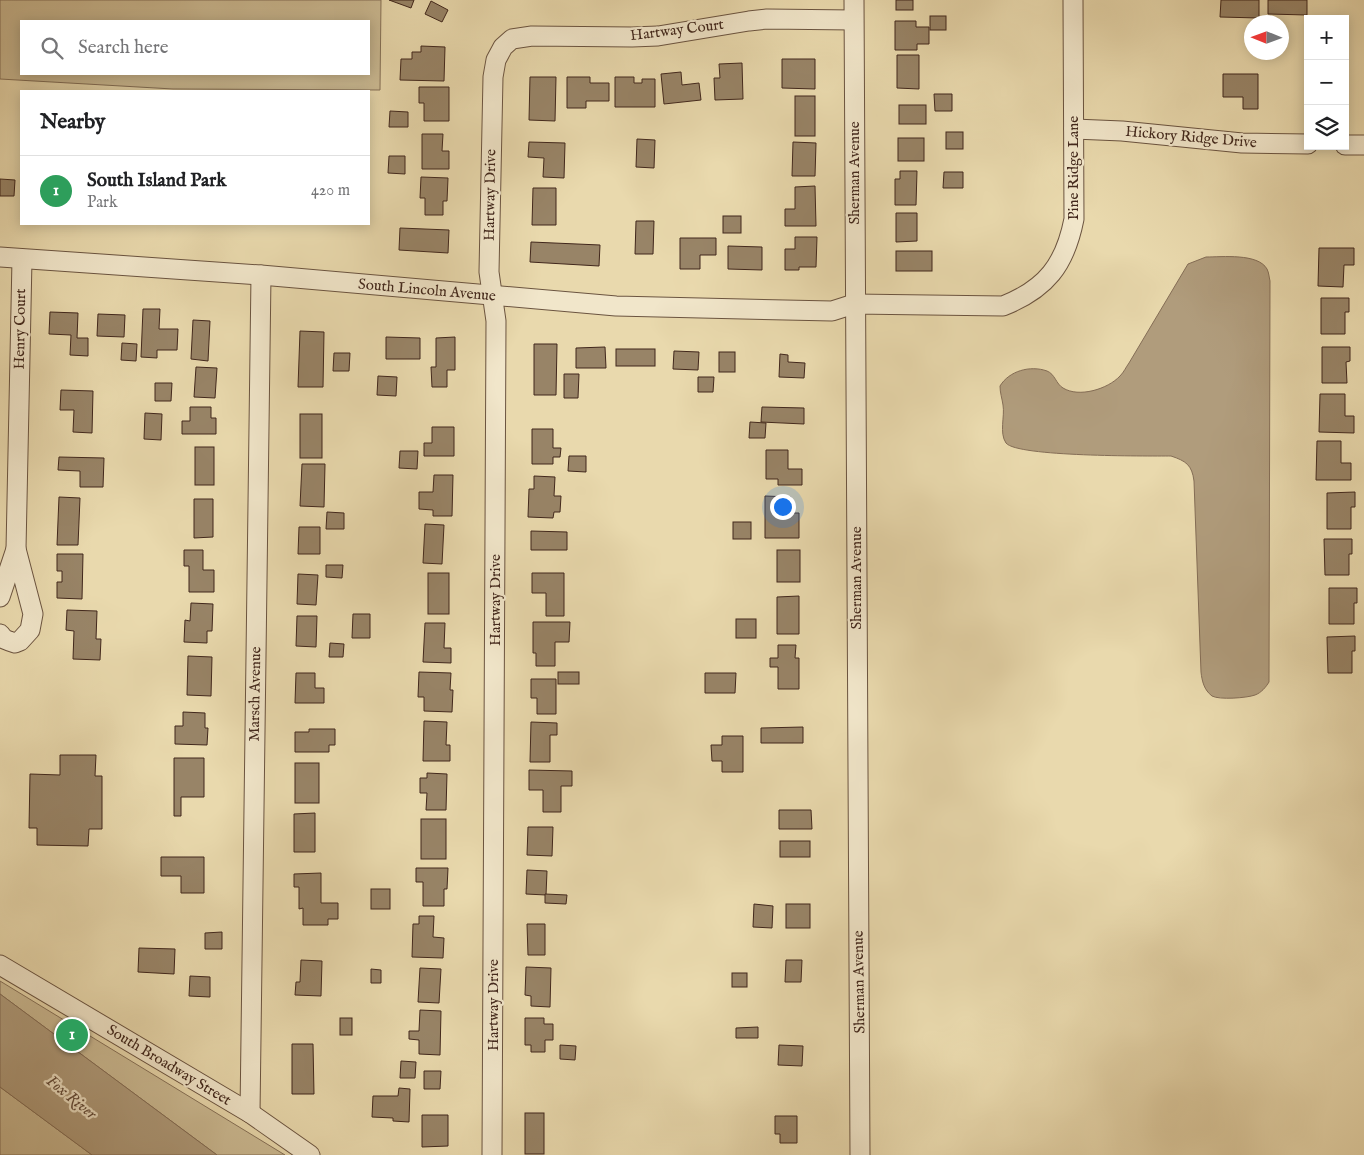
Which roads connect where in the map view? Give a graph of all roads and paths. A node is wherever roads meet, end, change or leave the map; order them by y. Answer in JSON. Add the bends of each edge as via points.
{"nodes":[{"id":1,"x":854,"y":0,"type":"edge"},
{"id":2,"x":1073,"y":0,"type":"edge"},
{"id":3,"x":854,"y":20,"type":"junction"},
{"id":4,"x":503,"y":47,"type":"joint"},
{"id":5,"x":1074,"y":129,"type":"junction"},
{"id":6,"x":1304,"y":144,"type":"edge"},
{"id":7,"x":1349,"y":145,"type":"edge"},
{"id":8,"x":1364,"y":145,"type":"edge"},
{"id":9,"x":0,"y":257,"type":"edge"},
{"id":10,"x":22,"y":259,"type":"junction"},
{"id":11,"x":260,"y":275,"type":"junction"},
{"id":12,"x":493,"y":296,"type":"junction"},
{"id":13,"x":854,"y":304,"type":"junction"},
{"id":14,"x":16,"y":549,"type":"junction"},
{"id":15,"x":0,"y":597,"type":"edge"},
{"id":16,"x":0,"y":634,"type":"edge"},
{"id":17,"x":0,"y":965,"type":"edge"},
{"id":18,"x":250,"y":1113,"type":"junction"},
{"id":19,"x":310,"y":1155,"type":"edge"},
{"id":20,"x":492,"y":1155,"type":"edge"},
{"id":21,"x":860,"y":1155,"type":"edge"}],
"edges":[{"from":1,"to":3,"type":"street","name":"Sherman Avenue"},
{"from":2,"to":5,"type":"street","name":"Pine Ridge Lane"},
{"from":3,"to":4,"type":"street","name":"Hartway Court","via":[[748,21],[658,36],[532,36],[512,39]]},
{"from":3,"to":13,"type":"street","name":"Sherman Avenue"},
{"from":4,"to":12,"type":"street","name":"Hartway Drive","via":[[496,60],[493,77],[489,272]]},
{"from":5,"to":6,"type":"street","name":"Hickory Ridge Drive","via":[[1242,143]]},
{"from":5,"to":13,"type":"street","name":"Pine Ridge Lane","via":[[1072,229],[1058,265],[1043,283],[1022,298],[1003,306]]},
{"from":7,"to":8,"type":"street"},
{"from":9,"to":10,"type":"street","name":"South Lincoln Avenue"},
{"from":10,"to":11,"type":"street","name":"South Lincoln Avenue"},
{"from":10,"to":14,"type":"street","name":"Henry Court"},
{"from":11,"to":12,"type":"street","name":"South Lincoln Avenue"},
{"from":11,"to":18,"type":"street","name":"Marsch Avenue"},
{"from":12,"to":13,"type":"street","name":"South Lincoln Avenue","via":[[636,306],[832,311]]},
{"from":12,"to":20,"type":"street","name":"Hartway Drive","via":[[496,321]]},
{"from":13,"to":21,"type":"street","name":"Sherman Avenue"},
{"from":14,"to":15,"type":"street","name":"Henry Court"},
{"from":14,"to":16,"type":"street","name":"Henry Court","via":[[32,605],[32,623],[20,641],[9,641]]},
{"from":17,"to":18,"type":"street","name":"South Broadway Street"},
{"from":18,"to":19,"type":"street","name":"South Broadway Street"}]}
